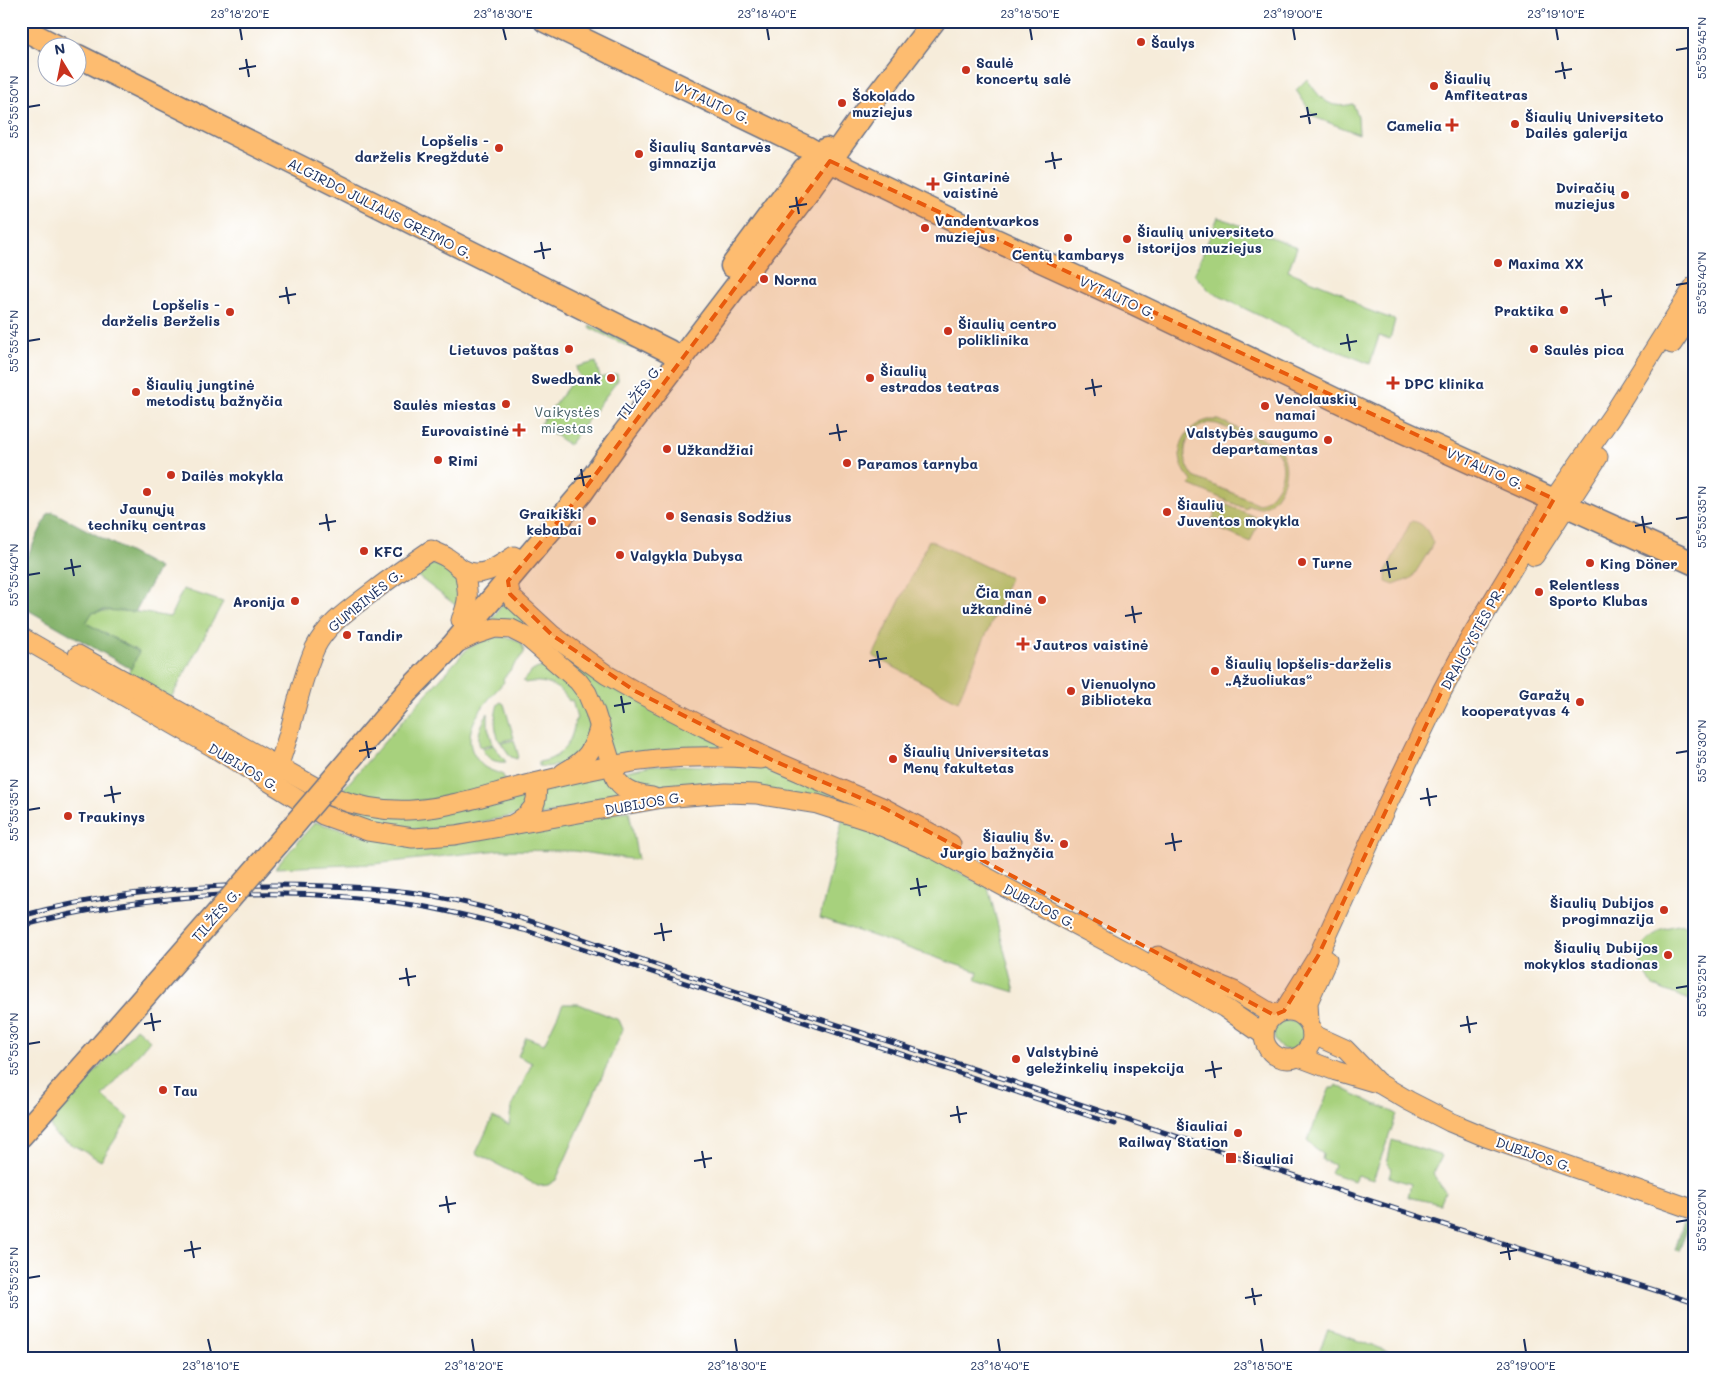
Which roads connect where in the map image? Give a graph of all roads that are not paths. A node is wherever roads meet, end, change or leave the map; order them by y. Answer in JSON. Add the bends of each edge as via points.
{"nodes":[{"id":1,"x":545,"y":21,"type":"edge"},
{"id":2,"x":934,"y":21,"type":"edge"},
{"id":3,"x":21,"y":28,"type":"edge"},
{"id":4,"x":40,"y":38,"type":"edge"},
{"id":5,"x":88,"y":61,"type":"edge"},
{"id":6,"x":824,"y":158,"type":"junction"},
{"id":7,"x":1695,"y":285,"type":"edge"},
{"id":8,"x":1695,"y":310,"type":"edge"},
{"id":9,"x":675,"y":356,"type":"junction"},
{"id":10,"x":1561,"y":502,"type":"junction"},
{"id":11,"x":514,"y":556,"type":"junction"},
{"id":12,"x":1695,"y":564,"type":"edge"},
{"id":13,"x":464,"y":570,"type":"junction"},
{"id":14,"x":508,"y":581,"type":"junction"},
{"id":15,"x":461,"y":620,"type":"junction"},
{"id":16,"x":21,"y":623,"type":"edge"},
{"id":17,"x":21,"y":636,"type":"edge"},
{"id":18,"x":547,"y":642,"type":"junction"},
{"id":19,"x":452,"y":646,"type":"junction"},
{"id":20,"x":407,"y":692,"type":"junction"},
{"id":21,"x":290,"y":724,"type":"junction"},
{"id":22,"x":600,"y":725,"type":"junction"},
{"id":23,"x":248,"y":750,"type":"junction"},
{"id":24,"x":772,"y":760,"type":"junction"},
{"id":25,"x":611,"y":766,"type":"junction"},
{"id":26,"x":275,"y":774,"type":"junction"},
{"id":27,"x":544,"y":781,"type":"junction"},
{"id":28,"x":663,"y":798,"type":"junction"},
{"id":29,"x":509,"y":826,"type":"junction"},
{"id":30,"x":1279,"y":1013,"type":"junction"},
{"id":31,"x":1310,"y":1028,"type":"junction"},
{"id":32,"x":1264,"y":1034,"type":"junction"},
{"id":33,"x":1299,"y":1057,"type":"junction"},
{"id":34,"x":1380,"y":1084,"type":"junction"},
{"id":35,"x":21,"y":1136,"type":"edge"},
{"id":36,"x":1695,"y":1210,"type":"edge"}],
"edges":[{"from":1,"to":6,"type":"highway","name":"VYTAUTO G."},
{"from":2,"to":6,"type":"highway","name":"TILŽĖS G.","via":[[875,98],[832,142]]},
{"from":3,"to":4,"type":"highway"},
{"from":5,"to":9,"type":"highway","name":"ALGIRDO JULIAUS GREIMO G."},
{"from":6,"to":9,"type":"highway","name":"TILŽĖS G.","via":[[804,169]]},
{"from":6,"to":10,"type":"highway","name":"VYTAUTO G.","via":[[1395,428]]},
{"from":7,"to":10,"type":"main road","name":"DRAUGYSTĖS PR."},
{"from":8,"to":10,"type":"main road","name":"DRAUGYSTĖS PR."},
{"from":9,"to":11,"type":"highway","name":"TILŽĖS G."},
{"from":9,"to":14,"type":"highway","name":"TILŽĖS G.","via":[[581,494]]},
{"from":10,"to":12,"type":"highway","name":"VYTAUTO G."},
{"from":10,"to":30,"type":"main road","name":"DRAUGYSTĖS PR.","via":[[1496,593],[1442,691],[1318,956]]},
{"from":10,"to":31,"type":"main road","name":"DRAUGYSTĖS PR.","via":[[1451,695],[1415,770],[1308,1002]]},
{"from":11,"to":13,"type":"main road","via":[[485,573]]},
{"from":11,"to":15,"type":"highway","name":"TILŽĖS G."},
{"from":13,"to":15,"type":"main road","via":[[468,603]]},
{"from":13,"to":21,"type":"main road","name":"GUMBINĖS G.","via":[[448,557],[431,550],[344,613],[325,632],[314,650]]},
{"from":14,"to":18,"type":"main road","name":"DUBIJOS G.","via":[[510,594]]},
{"from":14,"to":19,"type":"highway","name":"TILŽĖS G."},
{"from":15,"to":20,"type":"highway","name":"TILŽĖS G."},
{"from":16,"to":23,"type":"main road","name":"DUBIJOS G."},
{"from":17,"to":26,"type":"main road","name":"DUBIJOS G."},
{"from":18,"to":19,"type":"main road","name":"DUBIJOS G.","via":[[496,628]]},
{"from":18,"to":22,"type":"main road","name":"DUBIJOS G.","via":[[591,701]]},
{"from":18,"to":24,"type":"main road","name":"DUBIJOS G."},
{"from":19,"to":20,"type":"highway","name":"TILŽĖS G."},
{"from":20,"to":35,"type":"highway","name":"TILŽĖS G.","bridge":true,"via":[[283,839]]},
{"from":21,"to":23,"type":"main road","via":[[272,746]]},
{"from":21,"to":26,"type":"main road","name":"GUMBINĖS G."},
{"from":22,"to":25,"type":"main road","name":"DUBIJOS G."},
{"from":22,"to":27,"type":"main road","via":[[595,743],[584,759]]},
{"from":23,"to":26,"type":"main road","name":"DUBIJOS G."},
{"from":24,"to":25,"type":"main road","name":"DUBIJOS G.","via":[[732,756],[680,757]]},
{"from":24,"to":30,"type":"main road","name":"DUBIJOS G.","via":[[884,808],[1151,953]]},
{"from":25,"to":27,"type":"main road","name":"DUBIJOS G."},
{"from":25,"to":28,"type":"main road","via":[[616,779],[628,791],[639,796]]},
{"from":26,"to":27,"type":"main road","name":"DUBIJOS G.","via":[[380,810],[448,806]]},
{"from":26,"to":29,"type":"main road","name":"DUBIJOS G.","via":[[294,798],[323,815],[368,831],[423,837]]},
{"from":27,"to":29,"type":"main road","via":[[531,810]]},
{"from":28,"to":29,"type":"main road","name":"DUBIJOS G."},
{"from":28,"to":32,"type":"main road","name":"DUBIJOS G.","via":[[756,794],[816,804],[870,821],[932,848],[1124,951]]},
{"from":30,"to":31,"type":"main road","via":[[1298,1013]]},
{"from":30,"to":32,"type":"main road","via":[[1267,1023]]},
{"from":31,"to":33,"type":"main road","via":[[1312,1039],[1308,1050]]},
{"from":31,"to":34,"type":"main road","name":"DUBIJOS G.","via":[[1345,1049]]},
{"from":32,"to":33,"type":"main road","via":[[1266,1045],[1273,1054],[1283,1059]]},
{"from":33,"to":34,"type":"main road","name":"DUBIJOS G."},
{"from":34,"to":36,"type":"main road","name":"DUBIJOS G.","via":[[1433,1114],[1486,1137]]}]}
